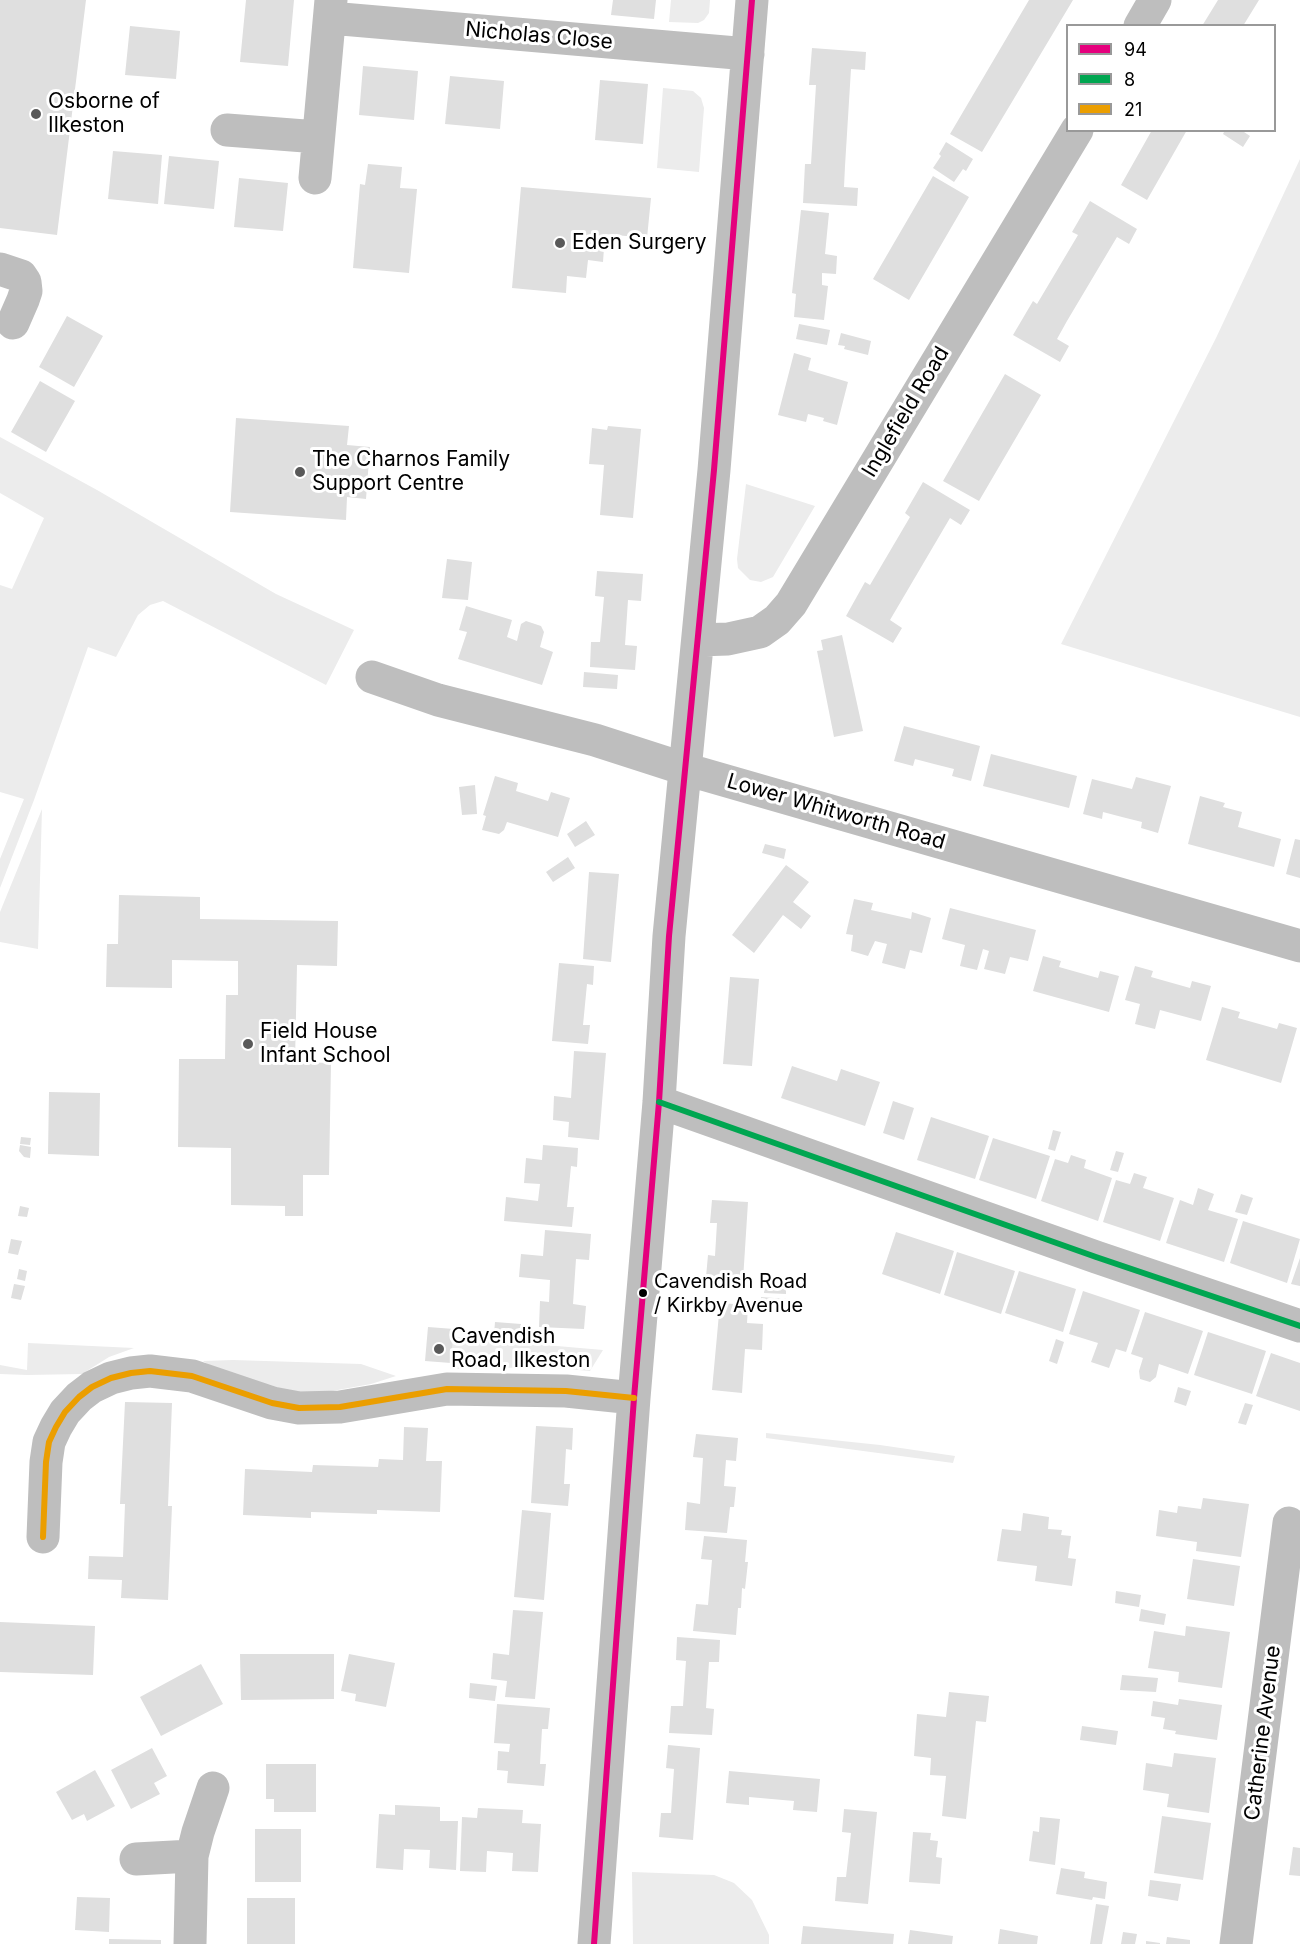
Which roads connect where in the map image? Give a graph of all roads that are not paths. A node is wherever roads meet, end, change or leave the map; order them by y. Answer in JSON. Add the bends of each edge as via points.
{"nodes":[{"id":1,"x":752,"y":0,"type":"edge"},
{"id":2,"x":1155,"y":0,"type":"edge"},
{"id":3,"x":330,"y":9,"type":"edge"},
{"id":4,"x":1141,"y":24,"type":"edge"},
{"id":5,"x":748,"y":54,"type":"junction"},
{"id":6,"x":227,"y":130,"type":"dead end"},
{"id":7,"x":1076,"y":132,"type":"edge"},
{"id":8,"x":318,"y":137,"type":"junction"},
{"id":9,"x":315,"y":178,"type":"dead end"},
{"id":10,"x":0,"y":269,"type":"edge"},
{"id":11,"x":13,"y":323,"type":"dead end"},
{"id":12,"x":698,"y":640,"type":"junction"},
{"id":13,"x":372,"y":677,"type":"dead end"},
{"id":14,"x":685,"y":769,"type":"junction"},
{"id":15,"x":1300,"y":946,"type":"edge"},
{"id":16,"x":659,"y":1102,"type":"junction"},
{"id":17,"x":1300,"y":1326,"type":"edge"},
{"id":18,"x":634,"y":1398,"type":"junction"},
{"id":19,"x":1289,"y":1522,"type":"dead end"},
{"id":20,"x":43,"y":1537,"type":"dead end"},
{"id":21,"x":213,"y":1788,"type":"dead end"},
{"id":22,"x":192,"y":1856,"type":"junction"},
{"id":23,"x":136,"y":1859,"type":"dead end"},
{"id":24,"x":190,"y":1944,"type":"edge"},
{"id":25,"x":594,"y":1944,"type":"edge"},
{"id":26,"x":1236,"y":1944,"type":"edge"}],
"edges":[{"from":1,"to":5,"type":"street"},
{"from":2,"to":4,"type":"street"},
{"from":3,"to":5,"type":"street","name":"Nicholas Close"},
{"from":3,"to":8,"type":"street","name":"Nicholas Close"},
{"from":5,"to":12,"type":"street"},
{"from":6,"to":8,"type":"street"},
{"from":7,"to":12,"type":"street","name":"Inglefield Road","via":[[791,604],[777,621],[760,632]]},
{"from":8,"to":9,"type":"street","name":"Nicholas Close"},
{"from":10,"to":11,"type":"street","via":[[21,276],[25,282],[26,291]]},
{"from":12,"to":14,"type":"street"},
{"from":13,"to":14,"type":"street","name":"Lower Whitworth Road","via":[[438,700],[595,740]]},
{"from":14,"to":15,"type":"street","name":"Lower Whitworth Road"},
{"from":14,"to":16,"type":"street"},
{"from":16,"to":17,"type":"street"},
{"from":16,"to":18,"type":"street"},
{"from":18,"to":20,"type":"street","via":[[566,1391],[447,1389],[340,1407],[299,1408],[192,1376],[131,1373],[92,1387],[65,1412],[56,1427],[46,1462]]},
{"from":18,"to":25,"type":"street"},
{"from":19,"to":26,"type":"street","name":"Catherine Avenue"},
{"from":21,"to":22,"type":"street"},
{"from":22,"to":23,"type":"street"},
{"from":22,"to":24,"type":"street"}]}
